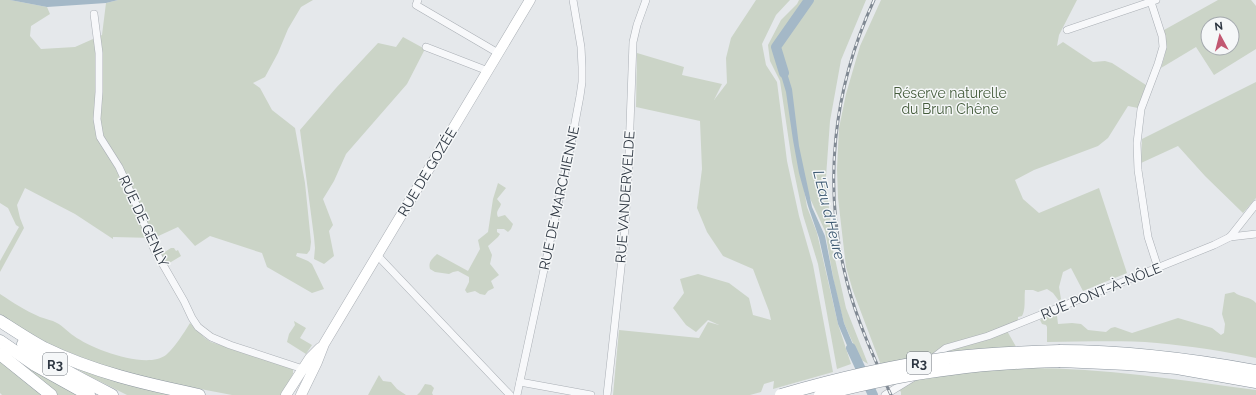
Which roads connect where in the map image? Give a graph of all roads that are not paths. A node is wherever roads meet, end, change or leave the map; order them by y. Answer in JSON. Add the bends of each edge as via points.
{"nodes":[{"id":1,"x":418,"y":0,"type":"edge"},
{"id":2,"x":530,"y":0,"type":"edge"},
{"id":3,"x":573,"y":0,"type":"edge"},
{"id":4,"x":646,"y":0,"type":"edge"},
{"id":5,"x":1153,"y":1,"type":"edge"},
{"id":6,"x":94,"y":14,"type":"dead end"},
{"id":7,"x":1067,"y":30,"type":"dead end"},
{"id":8,"x":426,"y":47,"type":"dead end"},
{"id":9,"x":498,"y":53,"type":"junction"},
{"id":10,"x":488,"y":71,"type":"junction"},
{"id":11,"x":1256,"y":204,"type":"edge"},
{"id":12,"x":1256,"y":234,"type":"edge"},
{"id":13,"x":1230,"y":237,"type":"junction"},
{"id":14,"x":377,"y":255,"type":"junction"},
{"id":15,"x":1158,"y":268,"type":"junction"},
{"id":16,"x":0,"y":321,"type":"edge"},
{"id":17,"x":0,"y":328,"type":"edge"},
{"id":18,"x":0,"y":341,"type":"edge"},
{"id":19,"x":0,"y":354,"type":"edge"},
{"id":20,"x":1060,"y":356,"type":"junction"},
{"id":21,"x":307,"y":371,"type":"junction"},
{"id":22,"x":1256,"y":371,"type":"edge"},
{"id":23,"x":520,"y":382,"type":"junction"},
{"id":24,"x":1256,"y":382,"type":"edge"},
{"id":25,"x":51,"y":395,"type":"edge"},
{"id":26,"x":89,"y":395,"type":"edge"},
{"id":27,"x":112,"y":395,"type":"edge"},
{"id":28,"x":199,"y":395,"type":"edge"},
{"id":29,"x":286,"y":395,"type":"edge"},
{"id":30,"x":301,"y":395,"type":"edge"},
{"id":31,"x":510,"y":395,"type":"edge"},
{"id":32,"x":517,"y":395,"type":"edge"},
{"id":33,"x":591,"y":395,"type":"edge"},
{"id":34,"x":607,"y":395,"type":"edge"},
{"id":35,"x":781,"y":395,"type":"edge"},
{"id":36,"x":820,"y":395,"type":"edge"},
{"id":37,"x":885,"y":395,"type":"edge"}],
"edges":[{"from":1,"to":9,"type":"street","via":[[416,5]]},
{"from":2,"to":9,"type":"main road","name":"RUE DE GOZÉE"},
{"from":3,"to":23,"type":"street","name":"RUE DE MARCHIENNE","via":[[582,67],[580,96]]},
{"from":4,"to":34,"type":"street","name":"RUE VANDERVELDE","via":[[634,42],[624,240]]},
{"from":5,"to":7,"type":"street"},
{"from":5,"to":15,"type":"street","via":[[1163,47],[1139,117],[1138,170],[1148,237]]},
{"from":6,"to":21,"type":"street","name":"RUE DE GENLY","via":[[99,53],[100,92],[97,119],[100,136],[119,167],[154,249],[192,318],[198,327],[211,337]]},
{"from":8,"to":10,"type":"street"},
{"from":9,"to":10,"type":"main road","name":"RUE DE GOZÉE"},
{"from":10,"to":14,"type":"main road","name":"RUE DE GOZÉE"},
{"from":11,"to":13,"type":"street","name":"RUE PONT-À-NÔLE"},
{"from":12,"to":13,"type":"street"},
{"from":13,"to":15,"type":"street","name":"RUE PONT-À-NÔLE"},
{"from":14,"to":21,"type":"main road","name":"RUE DE GOZÉE","via":[[324,344],[310,358]]},
{"from":14,"to":31,"type":"street"},
{"from":15,"to":37,"type":"street","name":"RUE PONT-À-NÔLE","via":[[988,336],[946,348],[914,377]]},
{"from":16,"to":28,"type":"highway","via":[[44,348],[89,367],[157,387]]},
{"from":17,"to":27,"type":"highway","number":"R3","via":[[40,356]]},
{"from":18,"to":26,"type":"highway","number":"R3","via":[[35,365]]},
{"from":19,"to":25,"type":"highway"},
{"from":20,"to":22,"type":"highway","number":"R3","via":[[1115,352],[1178,358]]},
{"from":20,"to":24,"type":"highway","number":"R3","via":[[1177,368]]},
{"from":20,"to":35,"type":"highway","number":"R3","bridge":true,"via":[[995,354],[940,360],[856,375]]},
{"from":20,"to":36,"type":"highway","number":"R3","bridge":true,"via":[[950,369],[859,385]]},
{"from":21,"to":29,"type":"main road","name":"RUE DE GOZÉE"},
{"from":21,"to":30,"type":"main road","name":"RUE DE GOZÉE"},
{"from":23,"to":32,"type":"street","name":"RUE DE MARCHIENNE"},
{"from":23,"to":33,"type":"street"}]}
